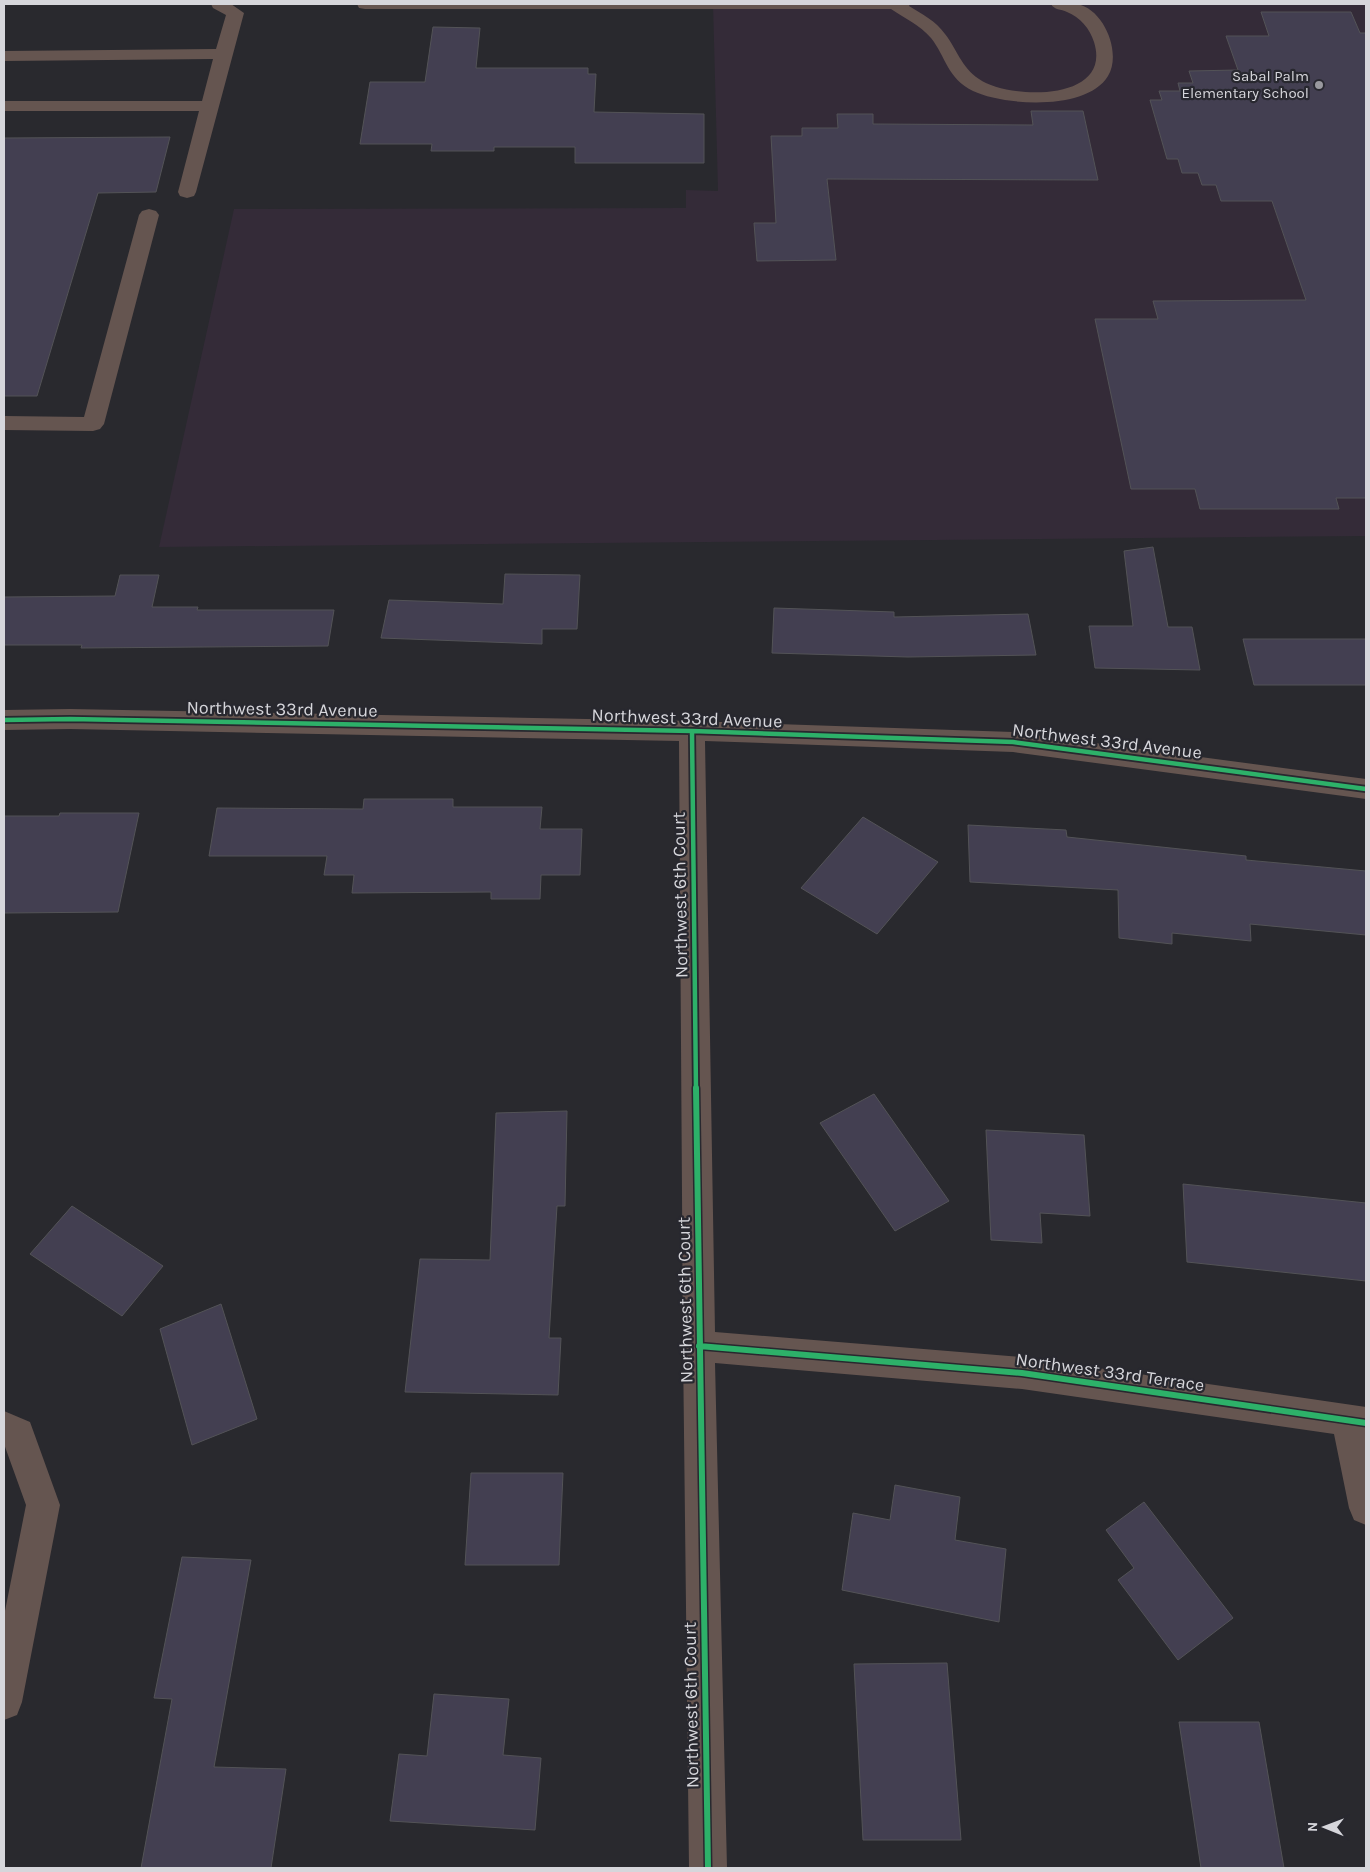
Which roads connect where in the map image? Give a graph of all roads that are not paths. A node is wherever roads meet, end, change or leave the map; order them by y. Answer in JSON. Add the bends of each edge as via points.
{"nodes":[{"id":1,"x":219,"y":4,"type":"edge"},
{"id":2,"x":365,"y":4,"type":"edge"},
{"id":3,"x":899,"y":4,"type":"edge"},
{"id":4,"x":1059,"y":4,"type":"edge"},
{"id":5,"x":224,"y":54,"type":"junction"},
{"id":6,"x":4,"y":56,"type":"edge"},
{"id":7,"x":4,"y":106,"type":"edge"},
{"id":8,"x":209,"y":106,"type":"junction"},
{"id":9,"x":187,"y":192,"type":"dead end"},
{"id":10,"x":149,"y":215,"type":"dead end"},
{"id":11,"x":4,"y":423,"type":"edge"},
{"id":12,"x":4,"y":720,"type":"edge"},
{"id":13,"x":692,"y":731,"type":"junction"},
{"id":14,"x":1366,"y":789,"type":"edge"},
{"id":15,"x":699,"y":1346,"type":"junction"},
{"id":16,"x":1356,"y":1422,"type":"edge"},
{"id":17,"x":11,"y":1430,"type":"edge"},
{"id":18,"x":1366,"y":1508,"type":"edge"},
{"id":19,"x":4,"y":1702,"type":"edge"},
{"id":20,"x":708,"y":1868,"type":"edge"}],
"edges":[{"from":1,"to":5,"type":"lane","via":[[235,13]]},
{"from":2,"to":3,"type":"lane"},
{"from":3,"to":4,"type":"lane","via":[[939,36],[960,74],[980,87],[1008,94],[1052,96],[1075,93],[1093,84],[1104,69],[1106,51],[1098,28],[1078,10]]},
{"from":5,"to":6,"type":"lane"},
{"from":5,"to":8,"type":"lane"},
{"from":7,"to":8,"type":"lane"},
{"from":8,"to":9,"type":"lane"},
{"from":10,"to":11,"type":"lane","via":[[93,424]]},
{"from":12,"to":13,"type":"street","name":"Northwest 33rd Avenue"},
{"from":13,"to":14,"type":"street","name":"Northwest 33rd Avenue","via":[[1013,742]]},
{"from":13,"to":15,"type":"street","name":"Northwest 6th Court"},
{"from":15,"to":16,"type":"street","name":"Northwest 33rd Terrace","via":[[1022,1373]]},
{"from":15,"to":20,"type":"street","name":"Northwest 6th Court"},
{"from":16,"to":18,"type":"street"},
{"from":17,"to":19,"type":"street","via":[[43,1505]]}]}
